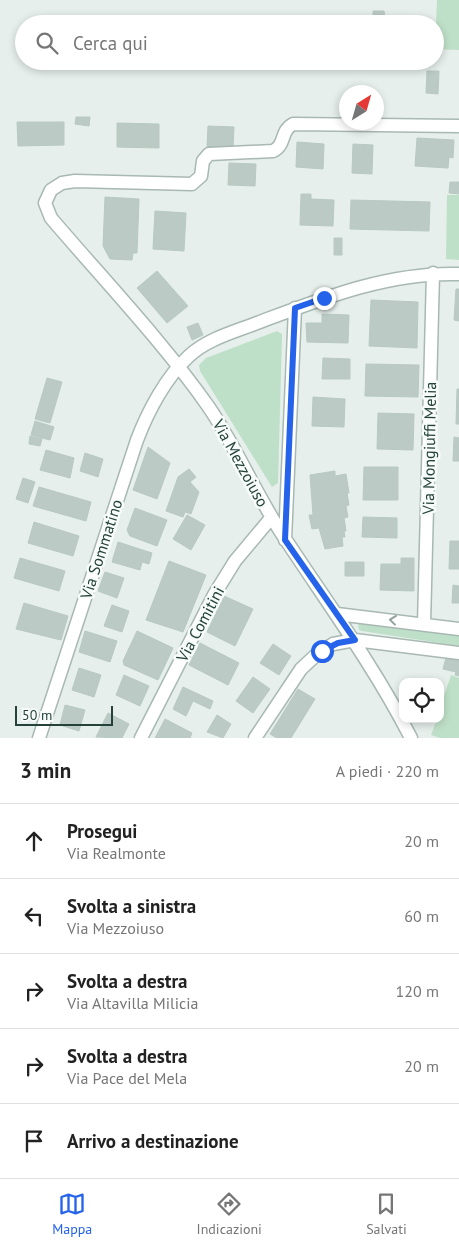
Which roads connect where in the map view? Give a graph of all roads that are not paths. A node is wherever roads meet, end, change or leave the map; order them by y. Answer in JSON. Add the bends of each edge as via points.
{"nodes":[{"id":1,"x":459,"y":126,"type":"edge"},
{"id":2,"x":433,"y":273,"type":"junction"},
{"id":3,"x":459,"y":274,"type":"edge"},
{"id":4,"x":295,"y":308,"type":"junction"},
{"id":5,"x":178,"y":367,"type":"junction"},
{"id":6,"x":271,"y":518,"type":"junction"},
{"id":7,"x":285,"y":540,"type":"junction"},
{"id":8,"x":337,"y":614,"type":"junction"},
{"id":9,"x":424,"y":624,"type":"junction"},
{"id":10,"x":459,"y":629,"type":"edge"},
{"id":11,"x":355,"y":640,"type":"junction"},
{"id":12,"x":459,"y":653,"type":"edge"},
{"id":13,"x":39,"y":738,"type":"edge"},
{"id":14,"x":141,"y":738,"type":"edge"},
{"id":15,"x":255,"y":738,"type":"edge"},
{"id":16,"x":411,"y":738,"type":"edge"}],
"edges":[{"from":1,"to":5,"type":"street","name":"Via Mezzoiuso","via":[[295,124],[287,128],[281,145],[273,151],[209,154],[203,161],[201,176],[192,184],[66,182],[54,187],[48,193],[46,207],[51,218]]},
{"from":2,"to":3,"type":"street","name":"Via Sommatino"},
{"from":2,"to":4,"type":"street","name":"Via Sommatino","via":[[395,278]]},
{"from":2,"to":9,"type":"street","name":"Via Mongiuffi Melia"},
{"from":4,"to":5,"type":"street","name":"Via Sommatino","via":[[210,341]]},
{"from":4,"to":7,"type":"street"},
{"from":5,"to":6,"type":"street","name":"Via Mezzoiuso","via":[[226,433]]},
{"from":5,"to":13,"type":"street","name":"Via Sommatino","via":[[137,440]]},
{"from":6,"to":7,"type":"street","name":"Via Mezzoiuso"},
{"from":6,"to":14,"type":"street","name":"Via Comitini","via":[[240,554],[219,586]]},
{"from":7,"to":8,"type":"street","name":"Via Mezzoiuso"},
{"from":9,"to":8,"type":"street","one_way":true},
{"from":8,"to":11,"type":"street","name":"Via Mezzoiuso"},
{"from":9,"to":10,"type":"street"},
{"from":11,"to":12,"type":"street"},
{"from":11,"to":15,"type":"street","via":[[333,644],[305,665]]},
{"from":11,"to":16,"type":"street","name":"Via Mezzoiuso"}]}
